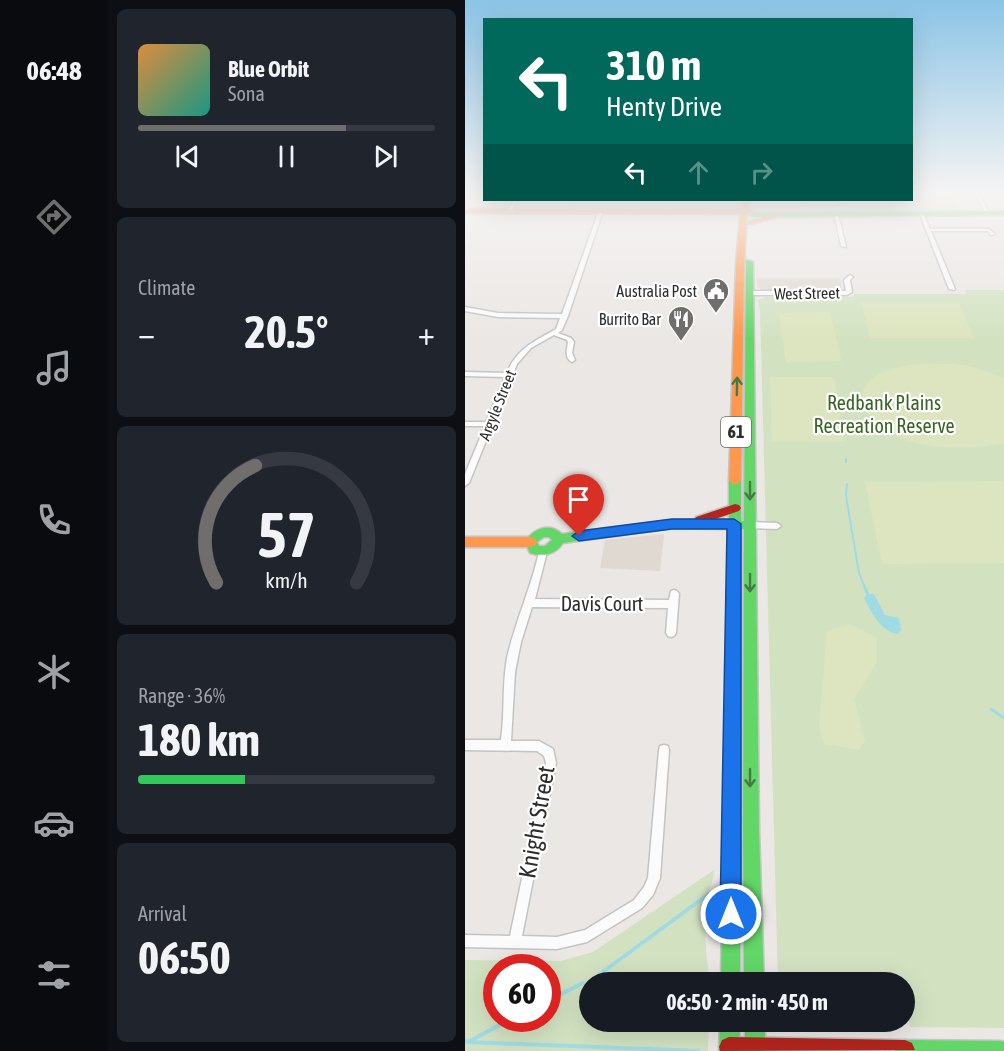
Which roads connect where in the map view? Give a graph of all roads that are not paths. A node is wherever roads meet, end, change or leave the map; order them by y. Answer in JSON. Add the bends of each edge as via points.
{"nodes":[{"id":1,"x":591,"y":241,"type":"edge"},
{"id":2,"x":742,"y":241,"type":"edge"},
{"id":3,"x":749,"y":241,"type":"edge"},
{"id":4,"x":842,"y":241,"type":"edge"},
{"id":5,"x":932,"y":241,"type":"edge"},
{"id":6,"x":843,"y":246,"type":"dead end"},
{"id":7,"x":850,"y":277,"type":"dead end"},
{"id":8,"x":952,"y":289,"type":"dead end"},
{"id":9,"x":749,"y":293,"type":"junction"},
{"id":10,"x":467,"y":309,"type":"edge"},
{"id":11,"x":565,"y":316,"type":"junction"},
{"id":12,"x":465,"y":317,"type":"edge"},
{"id":13,"x":556,"y":334,"type":"junction"},
{"id":14,"x":572,"y":360,"type":"dead end"},
{"id":15,"x":465,"y":374,"type":"edge"},
{"id":16,"x":510,"y":375,"type":"junction"},
{"id":17,"x":465,"y":424,"type":"edge"},
{"id":18,"x":489,"y":424,"type":"junction"},
{"id":19,"x":465,"y":482,"type":"edge"},
{"id":20,"x":735,"y":508,"type":"junction"},
{"id":21,"x":694,"y":524,"type":"junction"},
{"id":22,"x":734,"y":524,"type":"junction"},
{"id":23,"x":750,"y":525,"type":"junction"},
{"id":24,"x":777,"y":526,"type":"dead end"},
{"id":25,"x":559,"y":539,"type":"junction"},
{"id":26,"x":465,"y":542,"type":"edge"},
{"id":27,"x":531,"y":542,"type":"junction"},
{"id":28,"x":543,"y":552,"type":"junction"},
{"id":29,"x":674,"y":594,"type":"dead end"},
{"id":30,"x":530,"y":603,"type":"junction"},
{"id":31,"x":673,"y":604,"type":"junction"},
{"id":32,"x":671,"y":633,"type":"dead end"},
{"id":33,"x":465,"y":745,"type":"edge"},
{"id":34,"x":504,"y":746,"type":"junction"},
{"id":35,"x":664,"y":750,"type":"dead end"},
{"id":36,"x":465,"y":941,"type":"edge"},
{"id":37,"x":515,"y":941,"type":"junction"},
{"id":38,"x":730,"y":972,"type":"edge"},
{"id":39,"x":754,"y":972,"type":"edge"},
{"id":40,"x":729,"y":1032,"type":"edge"},
{"id":41,"x":755,"y":1032,"type":"edge"},
{"id":42,"x":729,"y":1049,"type":"edge"},
{"id":43,"x":755,"y":1049,"type":"edge"},
{"id":44,"x":823,"y":1049,"type":"edge"},
{"id":45,"x":1000,"y":1051,"type":"edge"}],
"edges":[{"from":1,"to":11,"type":"street"},
{"from":20,"to":2,"type":"main road","number":"61","one_way":true},
{"from":3,"to":9,"type":"main road","number":"61"},
{"from":4,"to":6,"type":"street"},
{"from":5,"to":8,"type":"street"},
{"from":7,"to":9,"type":"street","name":"West Street","via":[[847,293]]},
{"from":9,"to":23,"type":"main road","number":"61","one_way":true},
{"from":10,"to":11,"type":"street","via":[[498,315]]},
{"from":10,"to":12,"type":"street"},
{"from":11,"to":13,"type":"street"},
{"from":13,"to":14,"type":"street","via":[[571,342]]},
{"from":13,"to":16,"type":"street","name":"Argyle Street","via":[[523,352]]},
{"from":15,"to":16,"type":"street"},
{"from":16,"to":18,"type":"street","name":"Argyle Street"},
{"from":17,"to":18,"type":"street"},
{"from":18,"to":19,"type":"street","name":"Argyle Street"},
{"from":20,"to":21,"type":"main road"},
{"from":20,"to":22,"type":"main road","number":"61"},
{"from":21,"to":22,"type":"main road"},
{"from":21,"to":25,"type":"main road","via":[[638,527]]},
{"from":22,"to":23,"type":"main road"},
{"from":22,"to":38,"type":"main road","number":"61"},
{"from":23,"to":24,"type":"street"},
{"from":23,"to":39,"type":"main road","number":"61","one_way":true},
{"from":25,"to":27,"type":"main road","via":[[545,532]]},
{"from":25,"to":28,"type":"main road","via":[[553,548]]},
{"from":26,"to":27,"type":"main road"},
{"from":27,"to":28,"type":"main road","via":[[534,550]]},
{"from":28,"to":30,"type":"street"},
{"from":29,"to":31,"type":"street","name":"Davis Court"},
{"from":30,"to":31,"type":"street","name":"Davis Court"},
{"from":30,"to":34,"type":"street","via":[[509,673]]},
{"from":31,"to":32,"type":"street","name":"Davis Court"},
{"from":33,"to":34,"type":"street","name":"Knight Street"},
{"from":34,"to":37,"type":"street","name":"Knight Street","via":[[540,746],[549,753],[551,764]]},
{"from":35,"to":37,"type":"street","via":[[654,878],[649,891],[638,904],[587,936],[557,943]]},
{"from":36,"to":37,"type":"street"},
{"from":40,"to":42,"type":"main road"},
{"from":41,"to":43,"type":"main road"},
{"from":42,"to":43,"type":"main road"},
{"from":43,"to":44,"type":"main road"},
{"from":44,"to":45,"type":"main road"}]}
